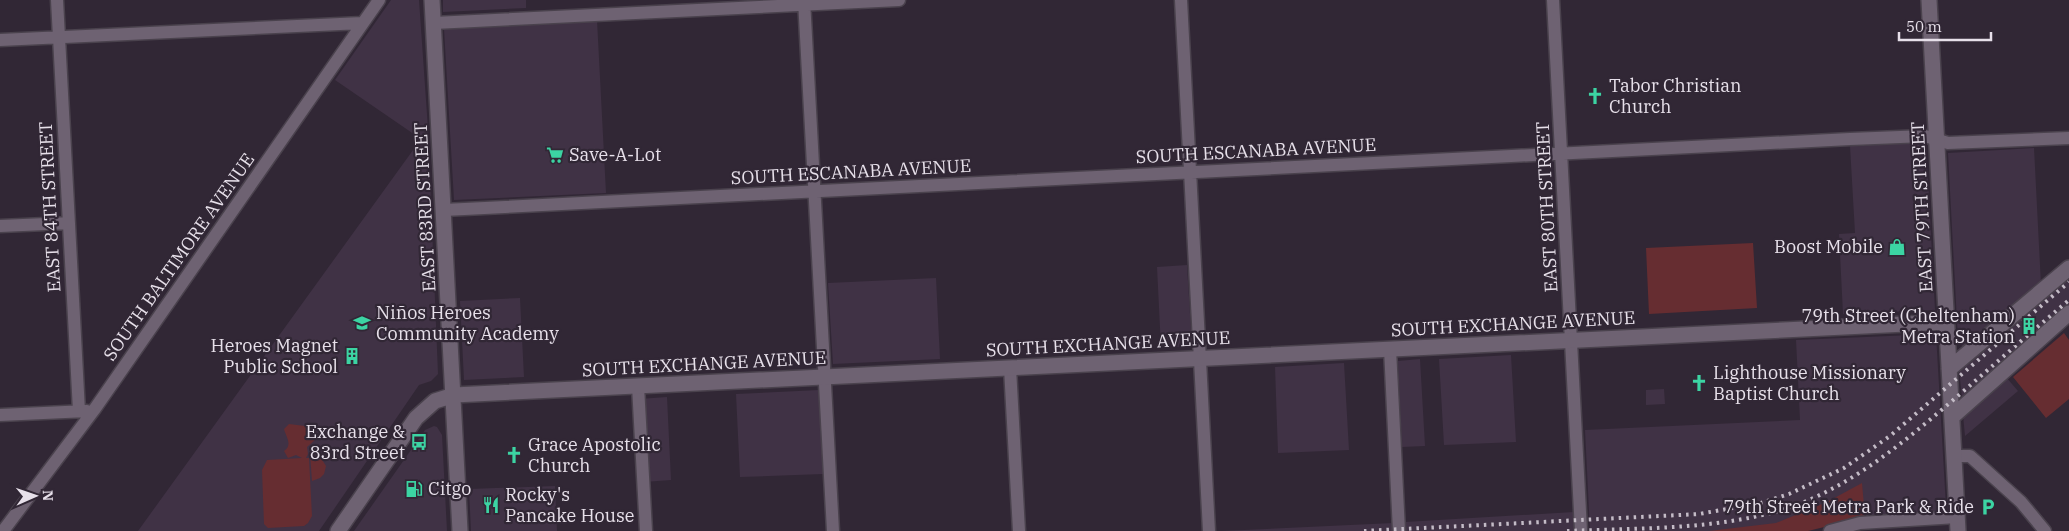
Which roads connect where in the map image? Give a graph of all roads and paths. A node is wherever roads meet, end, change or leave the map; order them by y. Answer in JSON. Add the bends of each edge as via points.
{"nodes":[{"id":1,"x":57,"y":0,"type":"edge"},
{"id":2,"x":378,"y":0,"type":"edge"},
{"id":3,"x":432,"y":0,"type":"edge"},
{"id":4,"x":899,"y":0,"type":"edge"},
{"id":5,"x":1181,"y":0,"type":"edge"},
{"id":6,"x":1553,"y":0,"type":"edge"},
{"id":7,"x":1929,"y":0,"type":"edge"},
{"id":8,"x":805,"y":2,"type":"edge"},
{"id":9,"x":362,"y":23,"type":"junction"},
{"id":10,"x":434,"y":23,"type":"junction"},
{"id":11,"x":59,"y":37,"type":"junction"},
{"id":12,"x":0,"y":40,"type":"edge"},
{"id":13,"x":2069,"y":138,"type":"edge"},
{"id":14,"x":1937,"y":140,"type":"junction"},
{"id":15,"x":1561,"y":154,"type":"junction"},
{"id":16,"x":1190,"y":171,"type":"junction"},
{"id":17,"x":815,"y":191,"type":"junction"},
{"id":18,"x":444,"y":210,"type":"junction"},
{"id":19,"x":69,"y":223,"type":"junction"},
{"id":20,"x":0,"y":226,"type":"edge"},
{"id":21,"x":2069,"y":268,"type":"edge"},
{"id":22,"x":2067,"y":318,"type":"edge"},
{"id":23,"x":1946,"y":322,"type":"junction"},
{"id":24,"x":1571,"y":340,"type":"junction"},
{"id":25,"x":1390,"y":349,"type":"junction"},
{"id":26,"x":1200,"y":358,"type":"junction"},
{"id":27,"x":1010,"y":368,"type":"junction"},
{"id":28,"x":1949,"y":369,"type":"junction"},
{"id":29,"x":824,"y":377,"type":"junction"},
{"id":30,"x":638,"y":386,"type":"junction"},
{"id":31,"x":454,"y":395,"type":"junction"},
{"id":32,"x":94,"y":410,"type":"junction"},
{"id":33,"x":79,"y":411,"type":"junction"},
{"id":34,"x":0,"y":415,"type":"edge"},
{"id":35,"x":1952,"y":417,"type":"junction"},
{"id":36,"x":1954,"y":456,"type":"junction"},
{"id":37,"x":1957,"y":524,"type":"edge"},
{"id":38,"x":3,"y":531,"type":"edge"},
{"id":39,"x":338,"y":531,"type":"edge"},
{"id":40,"x":460,"y":531,"type":"edge"},
{"id":41,"x":646,"y":531,"type":"edge"},
{"id":42,"x":832,"y":531,"type":"edge"},
{"id":43,"x":1019,"y":531,"type":"edge"},
{"id":44,"x":1209,"y":531,"type":"edge"},
{"id":45,"x":1399,"y":531,"type":"edge"},
{"id":46,"x":1581,"y":531,"type":"edge"},
{"id":47,"x":1830,"y":531,"type":"edge"},
{"id":48,"x":2045,"y":531,"type":"edge"}],
"edges":[{"from":1,"to":11,"type":"street","name":"EAST 84TH STREET"},
{"from":2,"to":9,"type":"street","name":"SOUTH BALTIMORE AVENUE"},
{"from":3,"to":10,"type":"street","name":"EAST 83RD STREET"},
{"from":4,"to":8,"type":"street"},
{"from":5,"to":16,"type":"street"},
{"from":6,"to":15,"type":"street","name":"EAST 80TH STREET"},
{"from":7,"to":14,"type":"street","name":"EAST 79TH STREET"},
{"from":8,"to":10,"type":"street"},
{"from":8,"to":17,"type":"street"},
{"from":9,"to":11,"type":"street"},
{"from":9,"to":32,"type":"street","name":"SOUTH BALTIMORE AVENUE"},
{"from":10,"to":18,"type":"street","name":"EAST 83RD STREET"},
{"from":11,"to":12,"type":"street"},
{"from":11,"to":19,"type":"street","name":"EAST 84TH STREET"},
{"from":13,"to":14,"type":"street","name":"SOUTH ESCANABA AVENUE","via":[[1948,143]]},
{"from":14,"to":15,"type":"street","name":"SOUTH ESCANABA AVENUE","via":[[1925,136]]},
{"from":14,"to":23,"type":"street","name":"EAST 79TH STREET"},
{"from":15,"to":16,"type":"street","name":"SOUTH ESCANABA AVENUE"},
{"from":15,"to":24,"type":"street","name":"EAST 80TH STREET"},
{"from":16,"to":17,"type":"street","name":"SOUTH ESCANABA AVENUE"},
{"from":16,"to":26,"type":"street"},
{"from":17,"to":18,"type":"street","name":"SOUTH ESCANABA AVENUE"},
{"from":17,"to":29,"type":"street"},
{"from":18,"to":31,"type":"street","name":"EAST 83RD STREET"},
{"from":19,"to":20,"type":"street"},
{"from":19,"to":33,"type":"street","name":"EAST 84TH STREET"},
{"from":21,"to":28,"type":"street"},
{"from":22,"to":35,"type":"street"},
{"from":23,"to":24,"type":"street","name":"SOUTH EXCHANGE AVENUE"},
{"from":23,"to":28,"type":"street","name":"EAST 79TH STREET"},
{"from":24,"to":25,"type":"street","name":"SOUTH EXCHANGE AVENUE"},
{"from":24,"to":46,"type":"street","name":"EAST 80TH STREET"},
{"from":25,"to":26,"type":"street","name":"SOUTH EXCHANGE AVENUE"},
{"from":25,"to":45,"type":"street"},
{"from":26,"to":27,"type":"street","name":"SOUTH EXCHANGE AVENUE"},
{"from":26,"to":44,"type":"street"},
{"from":27,"to":29,"type":"street","name":"SOUTH EXCHANGE AVENUE"},
{"from":27,"to":43,"type":"street"},
{"from":28,"to":35,"type":"street","name":"EAST 79TH STREET"},
{"from":29,"to":30,"type":"street","name":"SOUTH EXCHANGE AVENUE"},
{"from":29,"to":42,"type":"street"},
{"from":30,"to":31,"type":"street","name":"SOUTH EXCHANGE AVENUE"},
{"from":30,"to":41,"type":"street"},
{"from":31,"to":39,"type":"street","name":"SOUTH EXCHANGE AVENUE","via":[[435,401],[416,418]]},
{"from":31,"to":40,"type":"street","name":"EAST 83RD STREET"},
{"from":32,"to":33,"type":"street"},
{"from":32,"to":38,"type":"street","name":"SOUTH BALTIMORE AVENUE"},
{"from":33,"to":34,"type":"street"},
{"from":35,"to":36,"type":"street","name":"EAST 79TH STREET"},
{"from":36,"to":37,"type":"street","name":"EAST 79TH STREET"},
{"from":36,"to":48,"type":"street","via":[[1970,456],[2021,502]]},
{"from":37,"to":47,"type":"street","via":[[1860,523]]}]}
